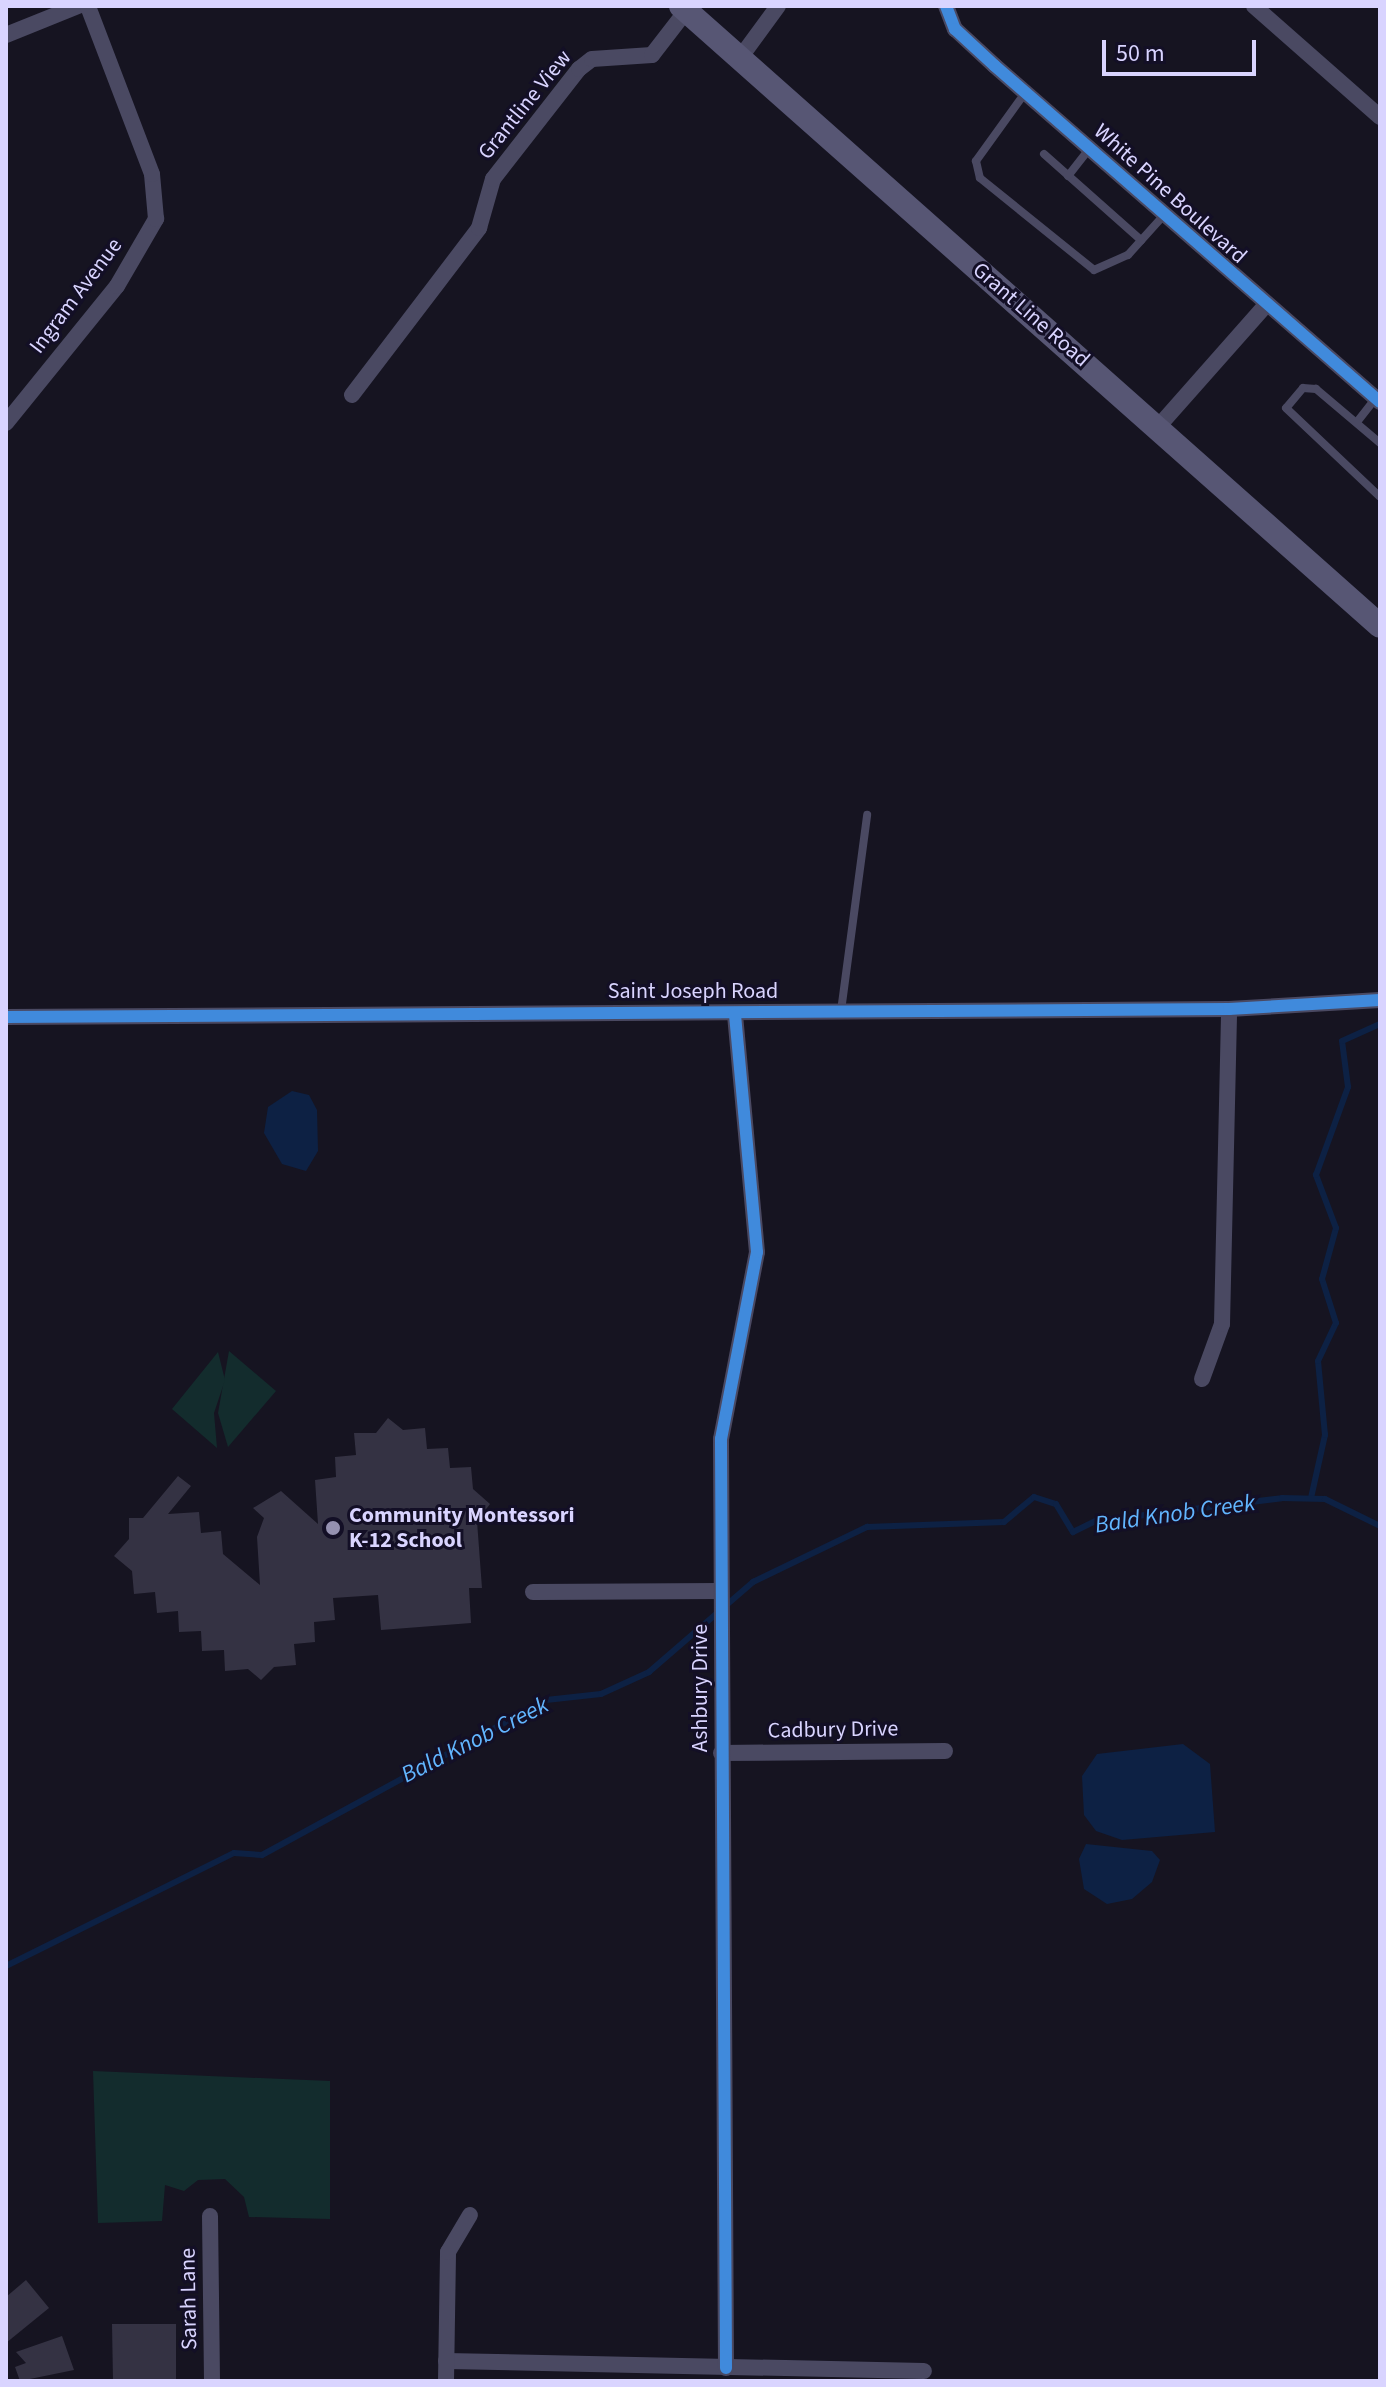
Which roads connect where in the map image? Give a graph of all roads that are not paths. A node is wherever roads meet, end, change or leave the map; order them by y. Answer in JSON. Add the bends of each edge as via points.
{"nodes":[{"id":1,"x":78,"y":6,"type":"edge"},
{"id":2,"x":88,"y":6,"type":"edge"},
{"id":3,"x":778,"y":6,"type":"edge"},
{"id":4,"x":946,"y":6,"type":"edge"},
{"id":5,"x":1254,"y":6,"type":"edge"},
{"id":6,"x":684,"y":8,"type":"edge"},
{"id":7,"x":6,"y":35,"type":"edge"},
{"id":8,"x":740,"y":58,"type":"junction"},
{"id":9,"x":1025,"y":93,"type":"junction"},
{"id":10,"x":1380,"y":117,"type":"edge"},
{"id":11,"x":1089,"y":149,"type":"junction"},
{"id":12,"x":1044,"y":154,"type":"dead end"},
{"id":13,"x":1068,"y":176,"type":"junction"},
{"id":14,"x":1164,"y":215,"type":"junction"},
{"id":15,"x":1141,"y":240,"type":"junction"},
{"id":16,"x":1264,"y":307,"type":"junction"},
{"id":17,"x":352,"y":395,"type":"dead end"},
{"id":18,"x":1377,"y":401,"type":"edge"},
{"id":19,"x":1357,"y":422,"type":"junction"},
{"id":20,"x":6,"y":423,"type":"edge"},
{"id":21,"x":1158,"y":427,"type":"junction"},
{"id":22,"x":1380,"y":443,"type":"edge"},
{"id":23,"x":1380,"y":497,"type":"edge"},
{"id":24,"x":1380,"y":626,"type":"edge"},
{"id":25,"x":867,"y":815,"type":"dead end"},
{"id":26,"x":1380,"y":1000,"type":"edge"},
{"id":27,"x":1229,"y":1009,"type":"junction"},
{"id":28,"x":841,"y":1012,"type":"junction"},
{"id":29,"x":735,"y":1013,"type":"junction"},
{"id":30,"x":6,"y":1017,"type":"edge"},
{"id":31,"x":1202,"y":1379,"type":"dead end"},
{"id":32,"x":533,"y":1592,"type":"dead end"},
{"id":33,"x":720,"y":1593,"type":"junction"},
{"id":34,"x":945,"y":1751,"type":"dead end"},
{"id":35,"x":721,"y":1753,"type":"junction"},
{"id":36,"x":470,"y":2215,"type":"dead end"},
{"id":37,"x":210,"y":2216,"type":"dead end"},
{"id":38,"x":446,"y":2361,"type":"junction"},
{"id":39,"x":726,"y":2368,"type":"junction"},
{"id":40,"x":924,"y":2371,"type":"dead end"},
{"id":41,"x":212,"y":2381,"type":"edge"},
{"id":42,"x":446,"y":2381,"type":"edge"}],
"edges":[{"from":1,"to":7,"type":"street"},
{"from":2,"to":20,"type":"street","name":"Ingram Avenue","via":[[152,174],[156,219],[124,277]]},
{"from":3,"to":8,"type":"street"},
{"from":4,"to":9,"type":"street","name":"White Pine Boulevard","via":[[955,29]]},
{"from":5,"to":10,"type":"street"},
{"from":6,"to":8,"type":"main road","name":"Grant Line Road"},
{"from":6,"to":17,"type":"street","name":"Grantline View","via":[[652,55],[592,59],[579,69],[493,179],[479,228]]},
{"from":8,"to":21,"type":"main road","name":"Grant Line Road"},
{"from":9,"to":11,"type":"street","name":"White Pine Boulevard"},
{"from":9,"to":15,"type":"lane","via":[[976,161],[980,178],[1081,267],[1128,255]]},
{"from":11,"to":13,"type":"lane"},
{"from":11,"to":14,"type":"street","name":"White Pine Boulevard"},
{"from":12,"to":13,"type":"lane"},
{"from":13,"to":15,"type":"lane"},
{"from":14,"to":15,"type":"lane"},
{"from":14,"to":16,"type":"street","name":"White Pine Boulevard"},
{"from":16,"to":18,"type":"street","name":"White Pine Boulevard"},
{"from":16,"to":21,"type":"street"},
{"from":18,"to":19,"type":"lane"},
{"from":19,"to":22,"type":"lane"},
{"from":19,"to":23,"type":"lane","via":[[1316,389],[1303,388],[1286,408]]},
{"from":21,"to":24,"type":"main road","name":"Grant Line Road"},
{"from":25,"to":28,"type":"lane"},
{"from":26,"to":27,"type":"street","name":"Saint Joseph Road"},
{"from":27,"to":28,"type":"street","name":"Saint Joseph Road"},
{"from":27,"to":31,"type":"street","via":[[1222,1324]]},
{"from":28,"to":29,"type":"street","name":"Saint Joseph Road"},
{"from":29,"to":30,"type":"street","name":"Saint Joseph Road"},
{"from":29,"to":33,"type":"street","name":"Ashbury Drive","via":[[757,1252],[721,1439]]},
{"from":32,"to":33,"type":"street"},
{"from":33,"to":35,"type":"street","name":"Ashbury Drive"},
{"from":34,"to":35,"type":"street","name":"Cadbury Drive"},
{"from":35,"to":39,"type":"street","name":"Ashbury Drive"},
{"from":36,"to":38,"type":"street","via":[[448,2252]]},
{"from":37,"to":41,"type":"street","name":"Sarah Lane"},
{"from":38,"to":39,"type":"street"},
{"from":38,"to":42,"type":"street"},
{"from":39,"to":40,"type":"street"}]}
